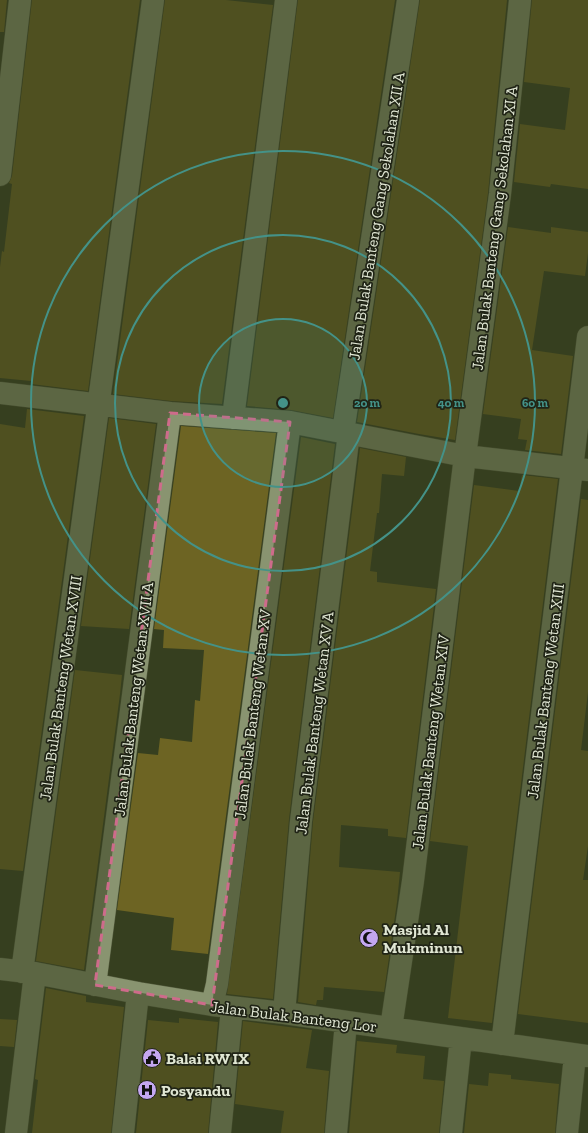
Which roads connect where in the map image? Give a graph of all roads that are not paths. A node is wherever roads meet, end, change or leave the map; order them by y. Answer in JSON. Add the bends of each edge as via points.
{"nodes":[{"id":1,"x":20,"y":0,"type":"edge"},
{"id":2,"x":154,"y":0,"type":"edge"},
{"id":3,"x":286,"y":0,"type":"edge"},
{"id":4,"x":408,"y":0,"type":"edge"},
{"id":5,"x":520,"y":0,"type":"edge"},
{"id":6,"x":0,"y":175,"type":"edge"},
{"id":7,"x":588,"y":337,"type":"edge"},
{"id":8,"x":0,"y":393,"type":"edge"},
{"id":9,"x":98,"y":405,"type":"junction"},
{"id":10,"x":170,"y":413,"type":"junction"},
{"id":11,"x":233,"y":418,"type":"junction"},
{"id":12,"x":290,"y":422,"type":"junction"},
{"id":13,"x":346,"y":433,"type":"junction"},
{"id":14,"x":465,"y":456,"type":"junction"},
{"id":15,"x":580,"y":469,"type":"edge"},
{"id":16,"x":0,"y":969,"type":"edge"},
{"id":17,"x":29,"y":972,"type":"junction"},
{"id":18,"x":94,"y":985,"type":"junction"},
{"id":19,"x":138,"y":993,"type":"junction"},
{"id":20,"x":222,"y":1007,"type":"junction"},
{"id":21,"x":284,"y":1013,"type":"junction"},
{"id":22,"x":346,"y":1022,"type":"junction"},
{"id":23,"x":392,"y":1028,"type":"junction"},
{"id":24,"x":461,"y":1038,"type":"junction"},
{"id":25,"x":502,"y":1044,"type":"junction"},
{"id":26,"x":582,"y":1056,"type":"edge"},
{"id":27,"x":16,"y":1133,"type":"edge"},
{"id":28,"x":123,"y":1133,"type":"edge"},
{"id":29,"x":220,"y":1133,"type":"edge"},
{"id":30,"x":336,"y":1133,"type":"edge"},
{"id":31,"x":451,"y":1133,"type":"edge"},
{"id":32,"x":567,"y":1133,"type":"edge"}],
"edges":[{"from":1,"to":6,"type":"street"},
{"from":2,"to":9,"type":"street","name":"Jalan Bulak Banteng Wetan XVIII"},
{"from":3,"to":11,"type":"street"},
{"from":4,"to":13,"type":"street","name":"Jalan Bulak Banteng Gang Sekolahan XII A"},
{"from":5,"to":14,"type":"street","name":"Jalan Bulak Banteng Gang Sekolahan XI A","via":[[500,194]]},
{"from":7,"to":15,"type":"street","name":"Jalan Bulak Banteng Wetan XIII"},
{"from":8,"to":9,"type":"street"},
{"from":9,"to":10,"type":"street"},
{"from":9,"to":17,"type":"street","name":"Jalan Bulak Banteng Wetan XVIII"},
{"from":10,"to":11,"type":"street"},
{"from":10,"to":18,"type":"street","name":"Jalan Bulak Banteng Wetan XVII A"},
{"from":11,"to":12,"type":"street"},
{"from":12,"to":13,"type":"street"},
{"from":12,"to":20,"type":"street","name":"Jalan Bulak Banteng Wetan XV","via":[[217,984]]},
{"from":13,"to":14,"type":"street"},
{"from":13,"to":21,"type":"street","name":"Jalan Bulak Banteng Wetan XV A","via":[[301,821]]},
{"from":14,"to":15,"type":"street"},
{"from":14,"to":23,"type":"street","name":"Jalan Bulak Banteng Wetan XIV","via":[[413,881]]},
{"from":15,"to":25,"type":"street","name":"Jalan Bulak Banteng Wetan XIII"},
{"from":16,"to":17,"type":"street","name":"Jalan Bulak Banteng Lor"},
{"from":17,"to":18,"type":"street","name":"Jalan Bulak Banteng Lor"},
{"from":17,"to":27,"type":"street","name":"Jalan Bulak Banteng Wetan XVIII"},
{"from":18,"to":19,"type":"street","name":"Jalan Bulak Banteng Lor"},
{"from":19,"to":20,"type":"street","name":"Jalan Bulak Banteng Lor"},
{"from":19,"to":28,"type":"street"},
{"from":20,"to":21,"type":"street","name":"Jalan Bulak Banteng Lor"},
{"from":20,"to":29,"type":"street","name":"Jalan Bulak Banteng Wetan XV"},
{"from":21,"to":22,"type":"street","name":"Jalan Bulak Banteng Lor"},
{"from":22,"to":23,"type":"street","name":"Jalan Bulak Banteng Lor"},
{"from":22,"to":30,"type":"street"},
{"from":23,"to":24,"type":"street","name":"Jalan Bulak Banteng Lor"},
{"from":24,"to":25,"type":"street","name":"Jalan Bulak Banteng Lor"},
{"from":24,"to":31,"type":"street"},
{"from":25,"to":26,"type":"street","name":"Jalan Bulak Banteng Lor"},
{"from":26,"to":32,"type":"street"}]}
